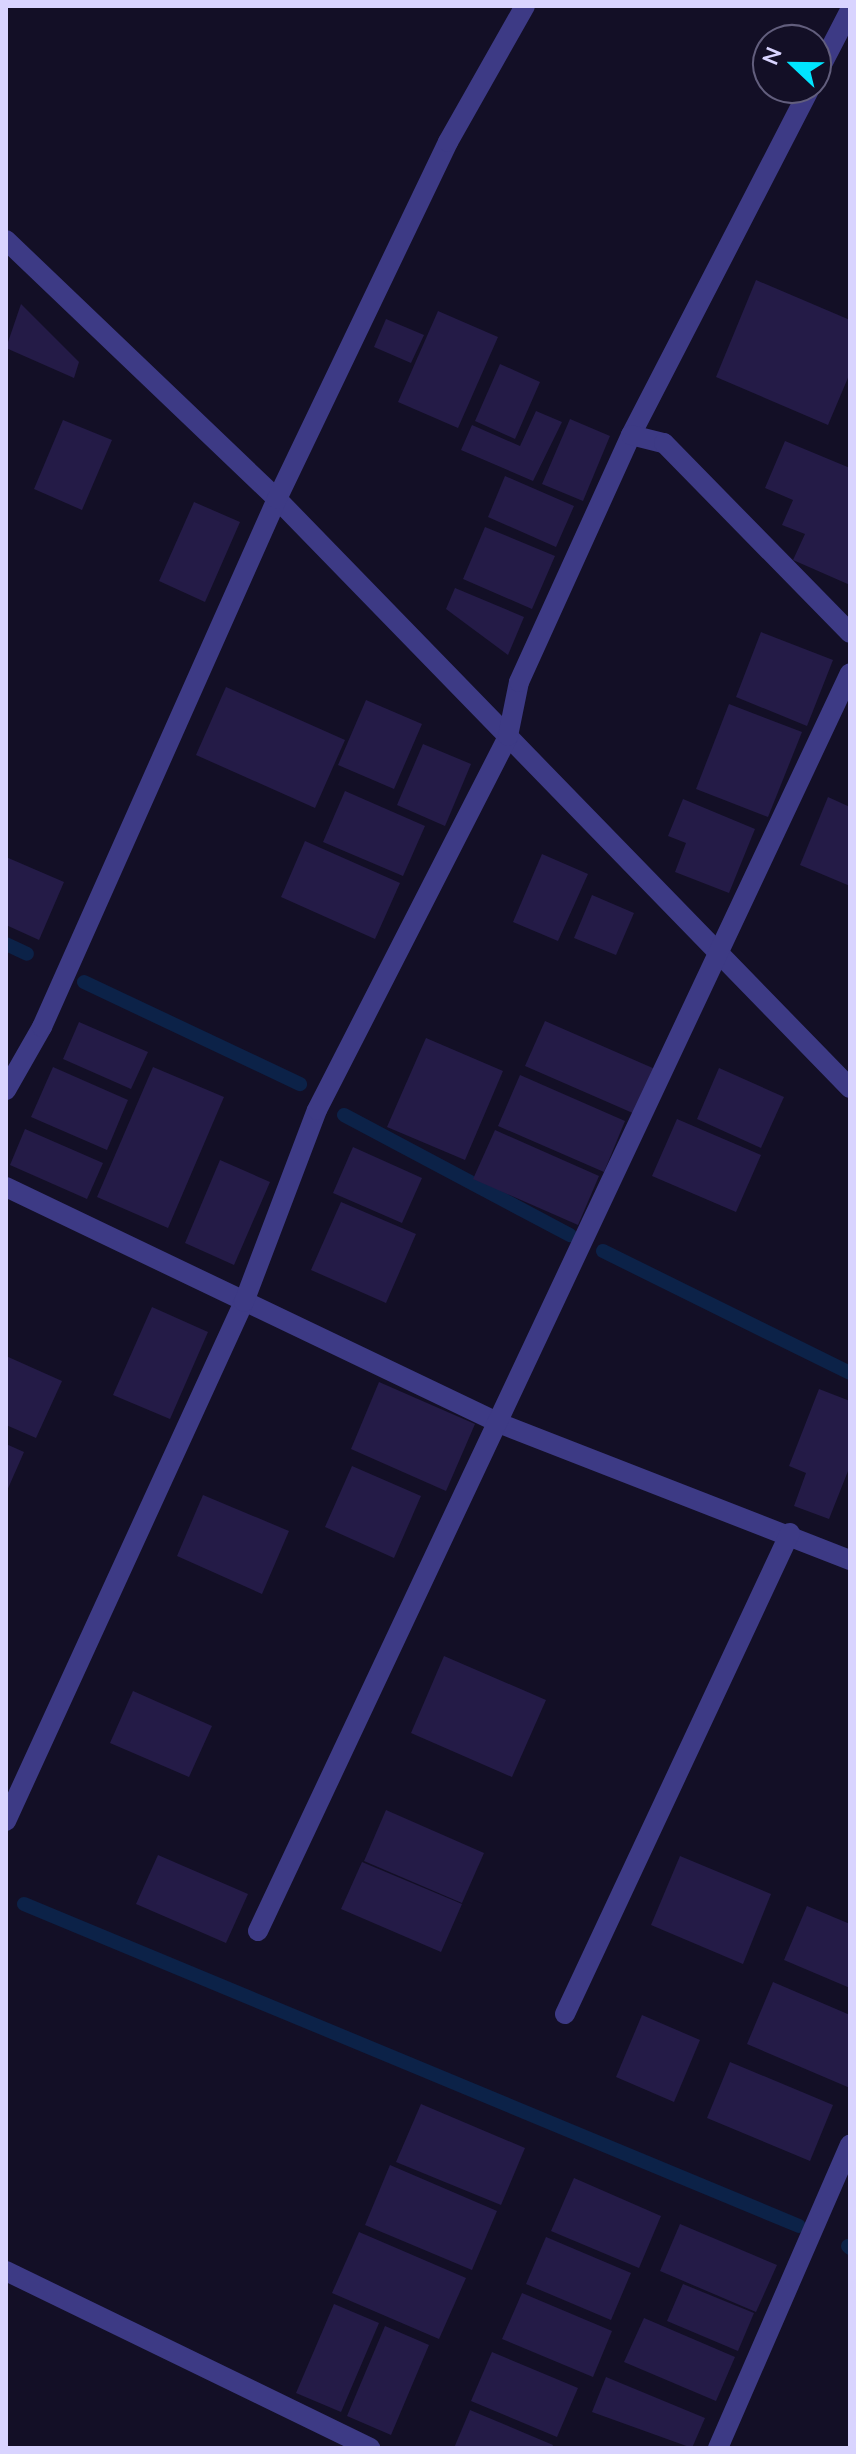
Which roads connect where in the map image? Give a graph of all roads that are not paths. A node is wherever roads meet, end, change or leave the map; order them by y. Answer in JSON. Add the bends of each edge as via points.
{"nodes":[{"id":1,"x":525,"y":6,"type":"edge"},
{"id":2,"x":842,"y":6,"type":"edge"},
{"id":3,"x":850,"y":9,"type":"edge"},
{"id":4,"x":832,"y":44,"type":"edge"},
{"id":5,"x":802,"y":104,"type":"edge"},
{"id":6,"x":7,"y":244,"type":"edge"},
{"id":7,"x":631,"y":435,"type":"junction"},
{"id":8,"x":277,"y":499,"type":"junction"},
{"id":9,"x":850,"y":633,"type":"edge"},
{"id":10,"x":850,"y":673,"type":"edge"},
{"id":11,"x":508,"y":736,"type":"junction"},
{"id":12,"x":718,"y":955,"type":"junction"},
{"id":13,"x":850,"y":1088,"type":"edge"},
{"id":14,"x":6,"y":1090,"type":"edge"},
{"id":15,"x":6,"y":1187,"type":"edge"},
{"id":16,"x":244,"y":1302,"type":"junction"},
{"id":17,"x":501,"y":1424,"type":"junction"},
{"id":18,"x":790,"y":1533,"type":"junction"},
{"id":19,"x":850,"y":1560,"type":"edge"},
{"id":20,"x":6,"y":1821,"type":"edge"},
{"id":21,"x":258,"y":1931,"type":"dead end"},
{"id":22,"x":565,"y":2014,"type":"dead end"},
{"id":23,"x":850,"y":2145,"type":"edge"},
{"id":24,"x":6,"y":2271,"type":"edge"},
{"id":25,"x":370,"y":2448,"type":"edge"},
{"id":26,"x":718,"y":2448,"type":"edge"}],
"edges":[{"from":1,"to":8,"type":"street","via":[[448,142]]},
{"from":2,"to":3,"type":"street"},
{"from":3,"to":4,"type":"street"},
{"from":5,"to":7,"type":"street"},
{"from":6,"to":8,"type":"street"},
{"from":7,"to":9,"type":"street","via":[[664,443]]},
{"from":7,"to":11,"type":"street","via":[[519,682]]},
{"from":8,"to":11,"type":"street"},
{"from":8,"to":14,"type":"street","via":[[42,1027]]},
{"from":10,"to":12,"type":"street"},
{"from":11,"to":12,"type":"street"},
{"from":11,"to":16,"type":"street","via":[[317,1110]]},
{"from":12,"to":13,"type":"street"},
{"from":12,"to":17,"type":"street"},
{"from":15,"to":16,"type":"street"},
{"from":16,"to":17,"type":"street"},
{"from":16,"to":20,"type":"street"},
{"from":17,"to":18,"type":"street"},
{"from":17,"to":21,"type":"street"},
{"from":18,"to":19,"type":"street"},
{"from":18,"to":22,"type":"street"},
{"from":23,"to":26,"type":"street"},
{"from":24,"to":25,"type":"street"}]}
